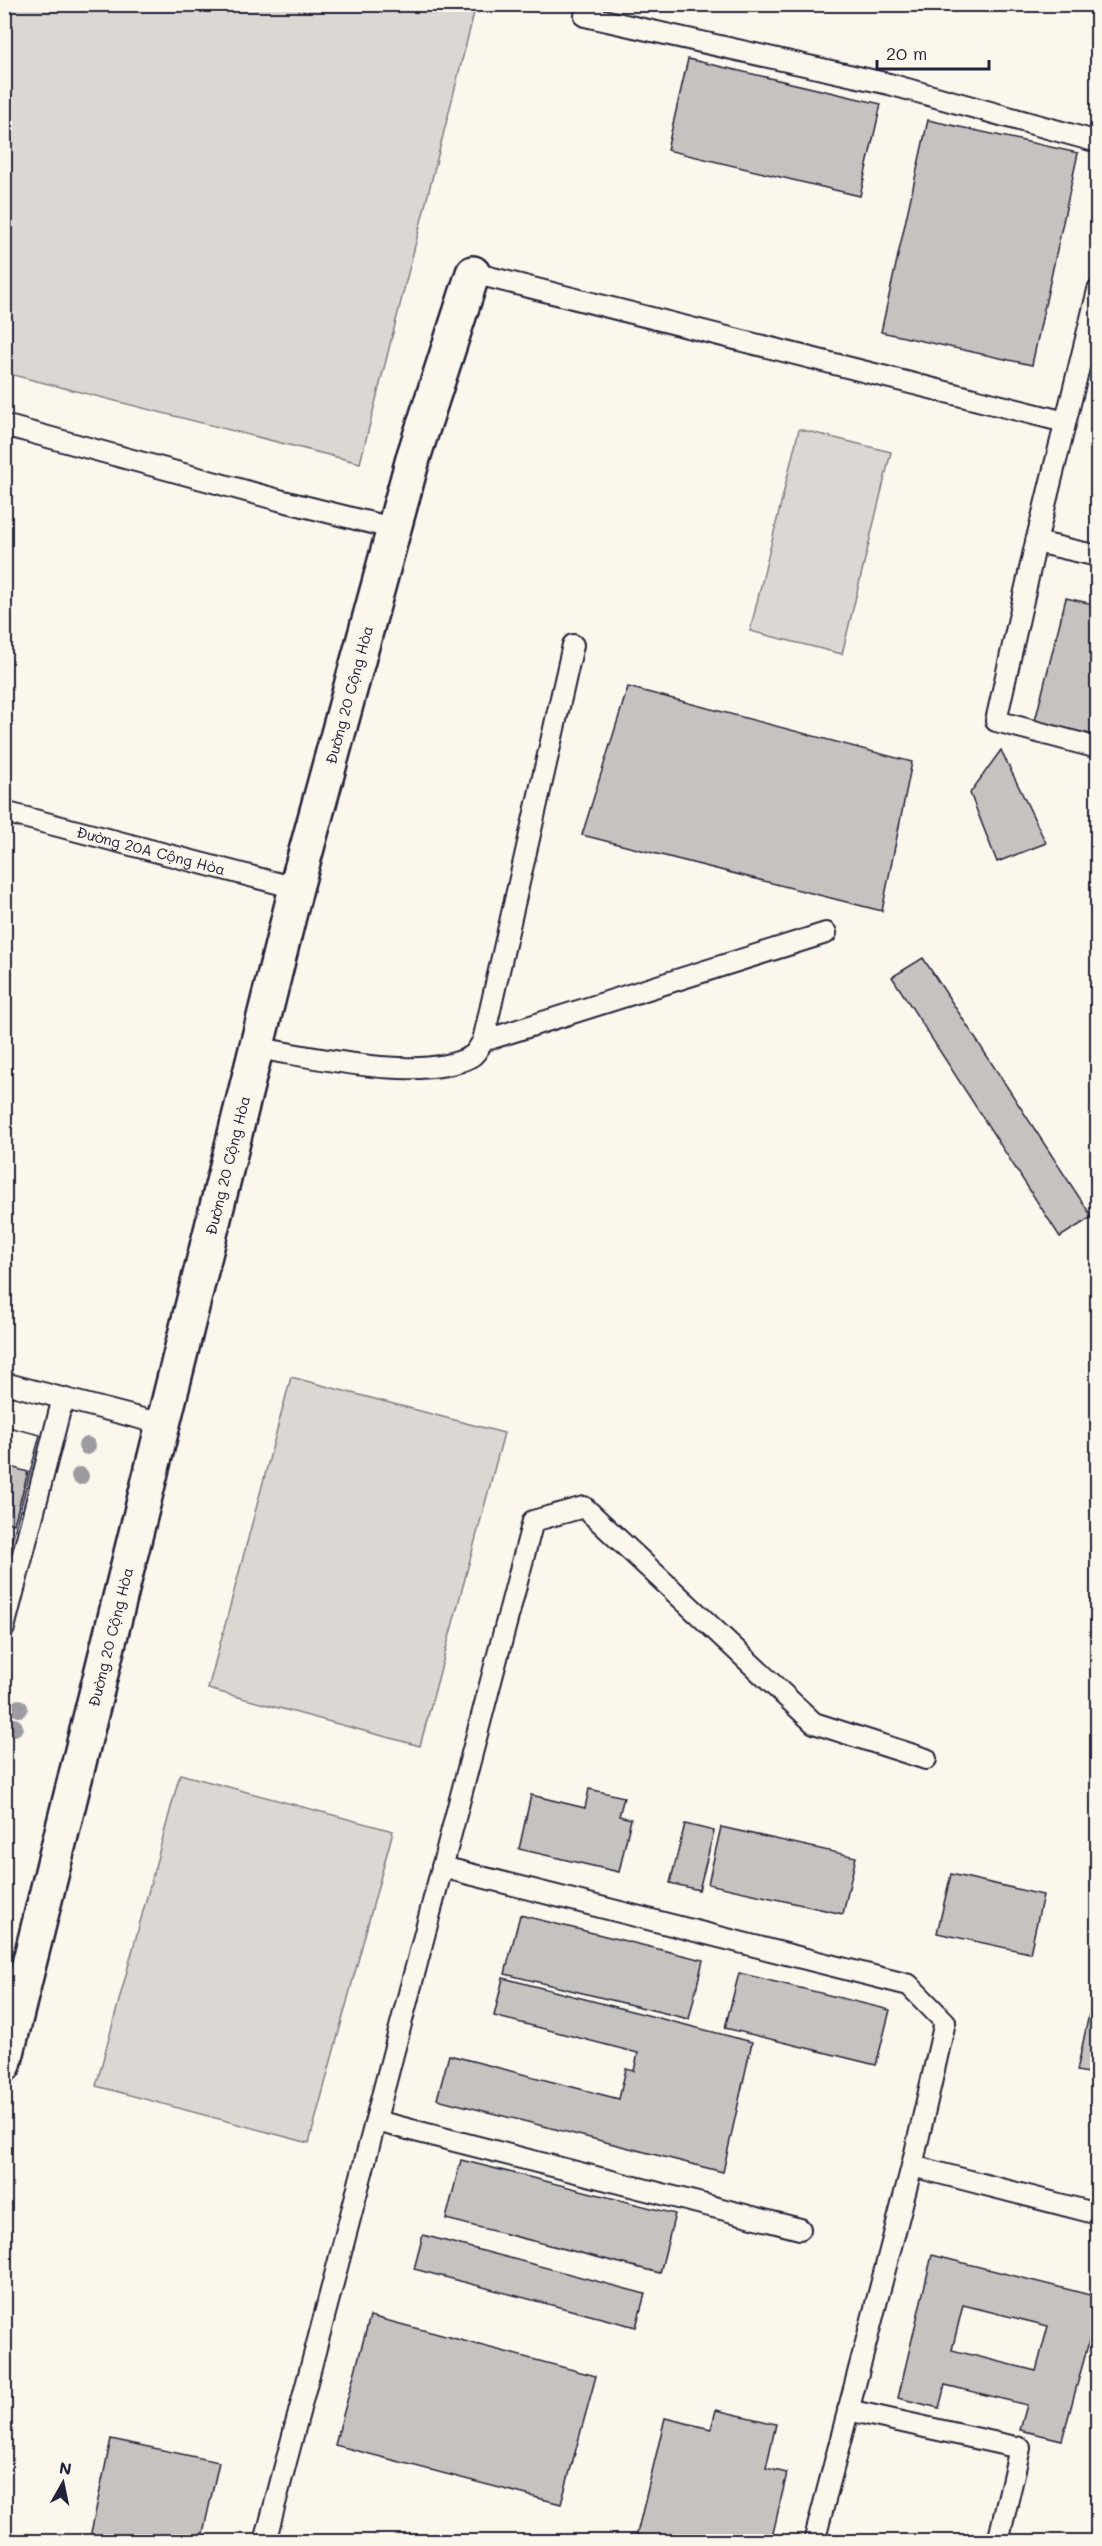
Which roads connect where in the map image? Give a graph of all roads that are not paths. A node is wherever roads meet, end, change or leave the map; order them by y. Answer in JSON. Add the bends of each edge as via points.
{"nodes":[{"id":1,"x":588,"y":4,"type":"edge"},
{"id":2,"x":1098,"y":142,"type":"edge"},
{"id":3,"x":473,"y":273,"type":"joint"},
{"id":4,"x":1098,"y":290,"type":"edge"},
{"id":5,"x":1090,"y":361,"type":"edge"},
{"id":6,"x":1065,"y":422,"type":"junction"},
{"id":7,"x":4,"y":425,"type":"edge"},
{"id":8,"x":396,"y":528,"type":"junction"},
{"id":9,"x":1036,"y":542,"type":"junction"},
{"id":10,"x":1098,"y":556,"type":"edge"},
{"id":11,"x":573,"y":645,"type":"dead end"},
{"id":12,"x":1098,"y":748,"type":"edge"},
{"id":13,"x":4,"y":812,"type":"edge"},
{"id":14,"x":296,"y":888,"type":"junction"},
{"id":15,"x":826,"y":933,"type":"dead end"},
{"id":16,"x":483,"y":1041,"type":"junction"},
{"id":17,"x":256,"y":1048,"type":"junction"},
{"id":18,"x":4,"y":1383,"type":"edge"},
{"id":19,"x":63,"y":1398,"type":"junction"},
{"id":20,"x":162,"y":1424,"type":"junction"},
{"id":21,"x":4,"y":1628,"type":"edge"},
{"id":22,"x":926,"y":1759,"type":"dead end"},
{"id":23,"x":442,"y":1867,"type":"junction"},
{"id":24,"x":5,"y":2062,"type":"edge"},
{"id":25,"x":375,"y":2121,"type":"junction"},
{"id":26,"x":912,"y":2166,"type":"junction"},
{"id":27,"x":1098,"y":2214,"type":"edge"},
{"id":28,"x":800,"y":2229,"type":"dead end"},
{"id":29,"x":848,"y":2410,"type":"junction"},
{"id":30,"x":265,"y":2541,"type":"edge"},
{"id":31,"x":814,"y":2541,"type":"edge"},
{"id":32,"x":998,"y":2541,"type":"edge"}],
"edges":[{"from":1,"to":2,"type":"lane","via":[[585,16],[889,84]]},
{"from":3,"to":6,"type":"lane"},
{"from":3,"to":8,"type":"street","name":"Đường 20 Cộng Hòa","via":[[414,455]]},
{"from":4,"to":5,"type":"lane"},
{"from":5,"to":6,"type":"lane"},
{"from":6,"to":9,"type":"lane"},
{"from":7,"to":8,"type":"lane"},
{"from":8,"to":14,"type":"street","name":"Đường 20 Cộng Hòa"},
{"from":9,"to":10,"type":"lane"},
{"from":9,"to":12,"type":"lane","via":[[996,721]]},
{"from":11,"to":16,"type":"lane"},
{"from":13,"to":14,"type":"lane","name":"Đường 20A Cộng Hòa"},
{"from":14,"to":17,"type":"street","name":"Đường 20 Cộng Hòa"},
{"from":15,"to":16,"type":"lane"},
{"from":16,"to":17,"type":"lane","via":[[473,1055],[442,1067],[402,1069]]},
{"from":17,"to":20,"type":"street","name":"Đường 20 Cộng Hòa"},
{"from":18,"to":19,"type":"lane"},
{"from":19,"to":20,"type":"lane"},
{"from":19,"to":21,"type":"lane"},
{"from":20,"to":24,"type":"street","name":"Đường 20 Cộng Hòa"},
{"from":22,"to":23,"type":"lane","via":[[814,1723],[584,1508],[533,1521]]},
{"from":23,"to":25,"type":"lane"},
{"from":23,"to":26,"type":"lane","via":[[909,1985],[945,2022]]},
{"from":25,"to":28,"type":"lane"},
{"from":25,"to":30,"type":"lane"},
{"from":26,"to":27,"type":"lane"},
{"from":26,"to":29,"type":"lane"},
{"from":29,"to":31,"type":"lane"},
{"from":29,"to":32,"type":"lane","via":[[1020,2448]]}]}
